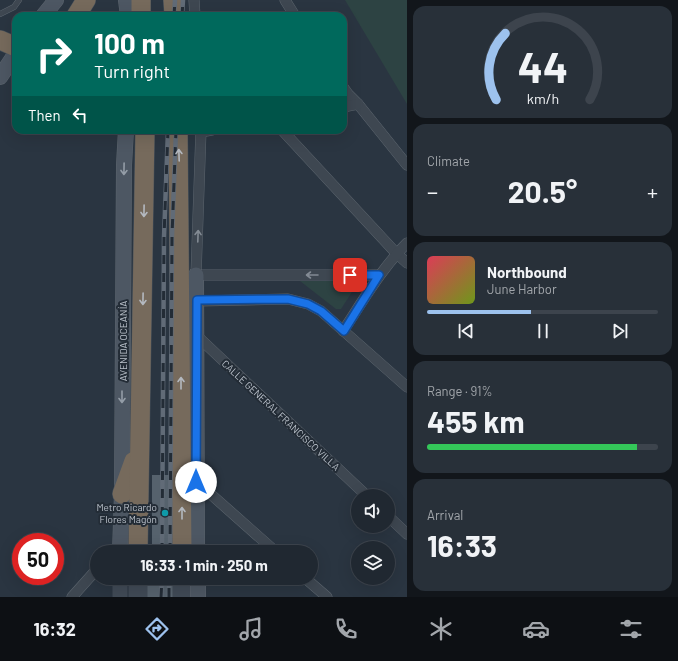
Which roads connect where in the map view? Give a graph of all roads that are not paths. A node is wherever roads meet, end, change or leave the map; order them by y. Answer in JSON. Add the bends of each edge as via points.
{"nodes":[{"id":1,"x":19,"y":0,"type":"edge"},
{"id":2,"x":56,"y":0,"type":"edge"},
{"id":3,"x":86,"y":0,"type":"edge"},
{"id":4,"x":126,"y":0,"type":"edge"},
{"id":5,"x":141,"y":0,"type":"edge"},
{"id":6,"x":173,"y":0,"type":"edge"},
{"id":7,"x":194,"y":0,"type":"edge"},
{"id":8,"x":285,"y":0,"type":"edge"},
{"id":9,"x":46,"y":12,"type":"edge"},
{"id":10,"x":78,"y":12,"type":"edge"},
{"id":11,"x":128,"y":12,"type":"edge"},
{"id":12,"x":141,"y":12,"type":"edge"},
{"id":13,"x":174,"y":12,"type":"edge"},
{"id":14,"x":195,"y":12,"type":"edge"},
{"id":15,"x":292,"y":12,"type":"edge"},
{"id":16,"x":0,"y":14,"type":"edge"},
{"id":17,"x":0,"y":40,"type":"edge"},
{"id":18,"x":12,"y":49,"type":"edge"},
{"id":19,"x":12,"y":54,"type":"edge"},
{"id":20,"x":12,"y":58,"type":"edge"},
{"id":21,"x":0,"y":62,"type":"edge"},
{"id":22,"x":0,"y":77,"type":"edge"},
{"id":23,"x":347,"y":93,"type":"edge"},
{"id":24,"x":358,"y":104,"type":"junction"},
{"id":25,"x":347,"y":106,"type":"edge"},
{"id":26,"x":126,"y":134,"type":"edge"},
{"id":27,"x":145,"y":134,"type":"edge"},
{"id":28,"x":178,"y":134,"type":"edge"},
{"id":29,"x":201,"y":134,"type":"edge"},
{"id":30,"x":286,"y":134,"type":"edge"},
{"id":31,"x":407,"y":165,"type":"edge"},
{"id":32,"x":179,"y":178,"type":"junction"},
{"id":33,"x":407,"y":243,"type":"edge"},
{"id":34,"x":396,"y":254,"type":"junction"},
{"id":35,"x":407,"y":263,"type":"edge"},
{"id":36,"x":196,"y":275,"type":"junction"},
{"id":37,"x":379,"y":275,"type":"junction"},
{"id":38,"x":197,"y":300,"type":"junction"},
{"id":39,"x":344,"y":331,"type":"junction"},
{"id":40,"x":196,"y":335,"type":"junction"},
{"id":41,"x":407,"y":387,"type":"edge"},
{"id":42,"x":140,"y":446,"type":"junction"},
{"id":43,"x":196,"y":482,"type":"junction"},
{"id":44,"x":360,"y":489,"type":"edge"},
{"id":45,"x":122,"y":494,"type":"junction"},
{"id":46,"x":395,"y":523,"type":"edge"},
{"id":47,"x":407,"y":534,"type":"edge"},
{"id":48,"x":118,"y":545,"type":"edge"},
{"id":49,"x":138,"y":545,"type":"edge"},
{"id":50,"x":182,"y":545,"type":"edge"},
{"id":51,"x":197,"y":545,"type":"edge"},
{"id":52,"x":268,"y":545,"type":"edge"},
{"id":53,"x":90,"y":577,"type":"edge"},
{"id":54,"x":198,"y":585,"type":"edge"},
{"id":55,"x":313,"y":585,"type":"edge"},
{"id":56,"x":72,"y":597,"type":"edge"},
{"id":57,"x":198,"y":597,"type":"edge"},
{"id":58,"x":327,"y":597,"type":"edge"}],
"edges":[{"from":1,"to":16,"type":"lane","via":[[14,7]]},
{"from":2,"to":9,"type":"main road"},
{"from":3,"to":10,"type":"highway"},
{"from":4,"to":11,"type":"main road"},
{"from":5,"to":12,"type":"highway"},
{"from":6,"to":13,"type":"highway"},
{"from":7,"to":14,"type":"street"},
{"from":8,"to":15,"type":"street"},
{"from":17,"to":18,"type":"highway"},
{"from":19,"to":21,"type":"main road"},
{"from":20,"to":22,"type":"main road"},
{"from":23,"to":24,"type":"street"},
{"from":24,"to":25,"type":"street"},
{"from":24,"to":31,"type":"street"},
{"from":26,"to":45,"type":"main road","name":"AVENIDA OCEANÍA","one_way":true},
{"from":27,"to":42,"type":"highway","name":"AVENIDA OCEANÍA","one_way":true},
{"from":32,"to":28,"type":"highway","one_way":true},
{"from":36,"to":29,"type":"street","one_way":true},
{"from":30,"to":34,"type":"street"},
{"from":32,"to":36,"type":"highway","via":[[184,205],[187,270]]},
{"from":50,"to":32,"type":"highway","one_way":true},
{"from":33,"to":34,"type":"street"},
{"from":34,"to":35,"type":"street"},
{"from":34,"to":37,"type":"street"},
{"from":37,"to":36,"type":"street","one_way":true},
{"from":36,"to":38,"type":"main road"},
{"from":37,"to":39,"type":"street"},
{"from":38,"to":39,"type":"street","via":[[288,299],[308,304],[321,311]]},
{"from":38,"to":40,"type":"main road"},
{"from":39,"to":41,"type":"street"},
{"from":40,"to":43,"type":"main road"},
{"from":40,"to":44,"type":"street","name":"CALLE GENERAL FRANCISCO VILLA"},
{"from":42,"to":45,"type":"highway"},
{"from":42,"to":49,"type":"highway","name":"AVENIDA OCEANÍA"},
{"from":43,"to":51,"type":"main road"},
{"from":43,"to":52,"type":"street"},
{"from":45,"to":48,"type":"main road","name":"AVENIDA OCEANÍA"},
{"from":46,"to":47,"type":"street"},
{"from":53,"to":56,"type":"street"},
{"from":54,"to":57,"type":"main road"},
{"from":55,"to":58,"type":"street"}]}
